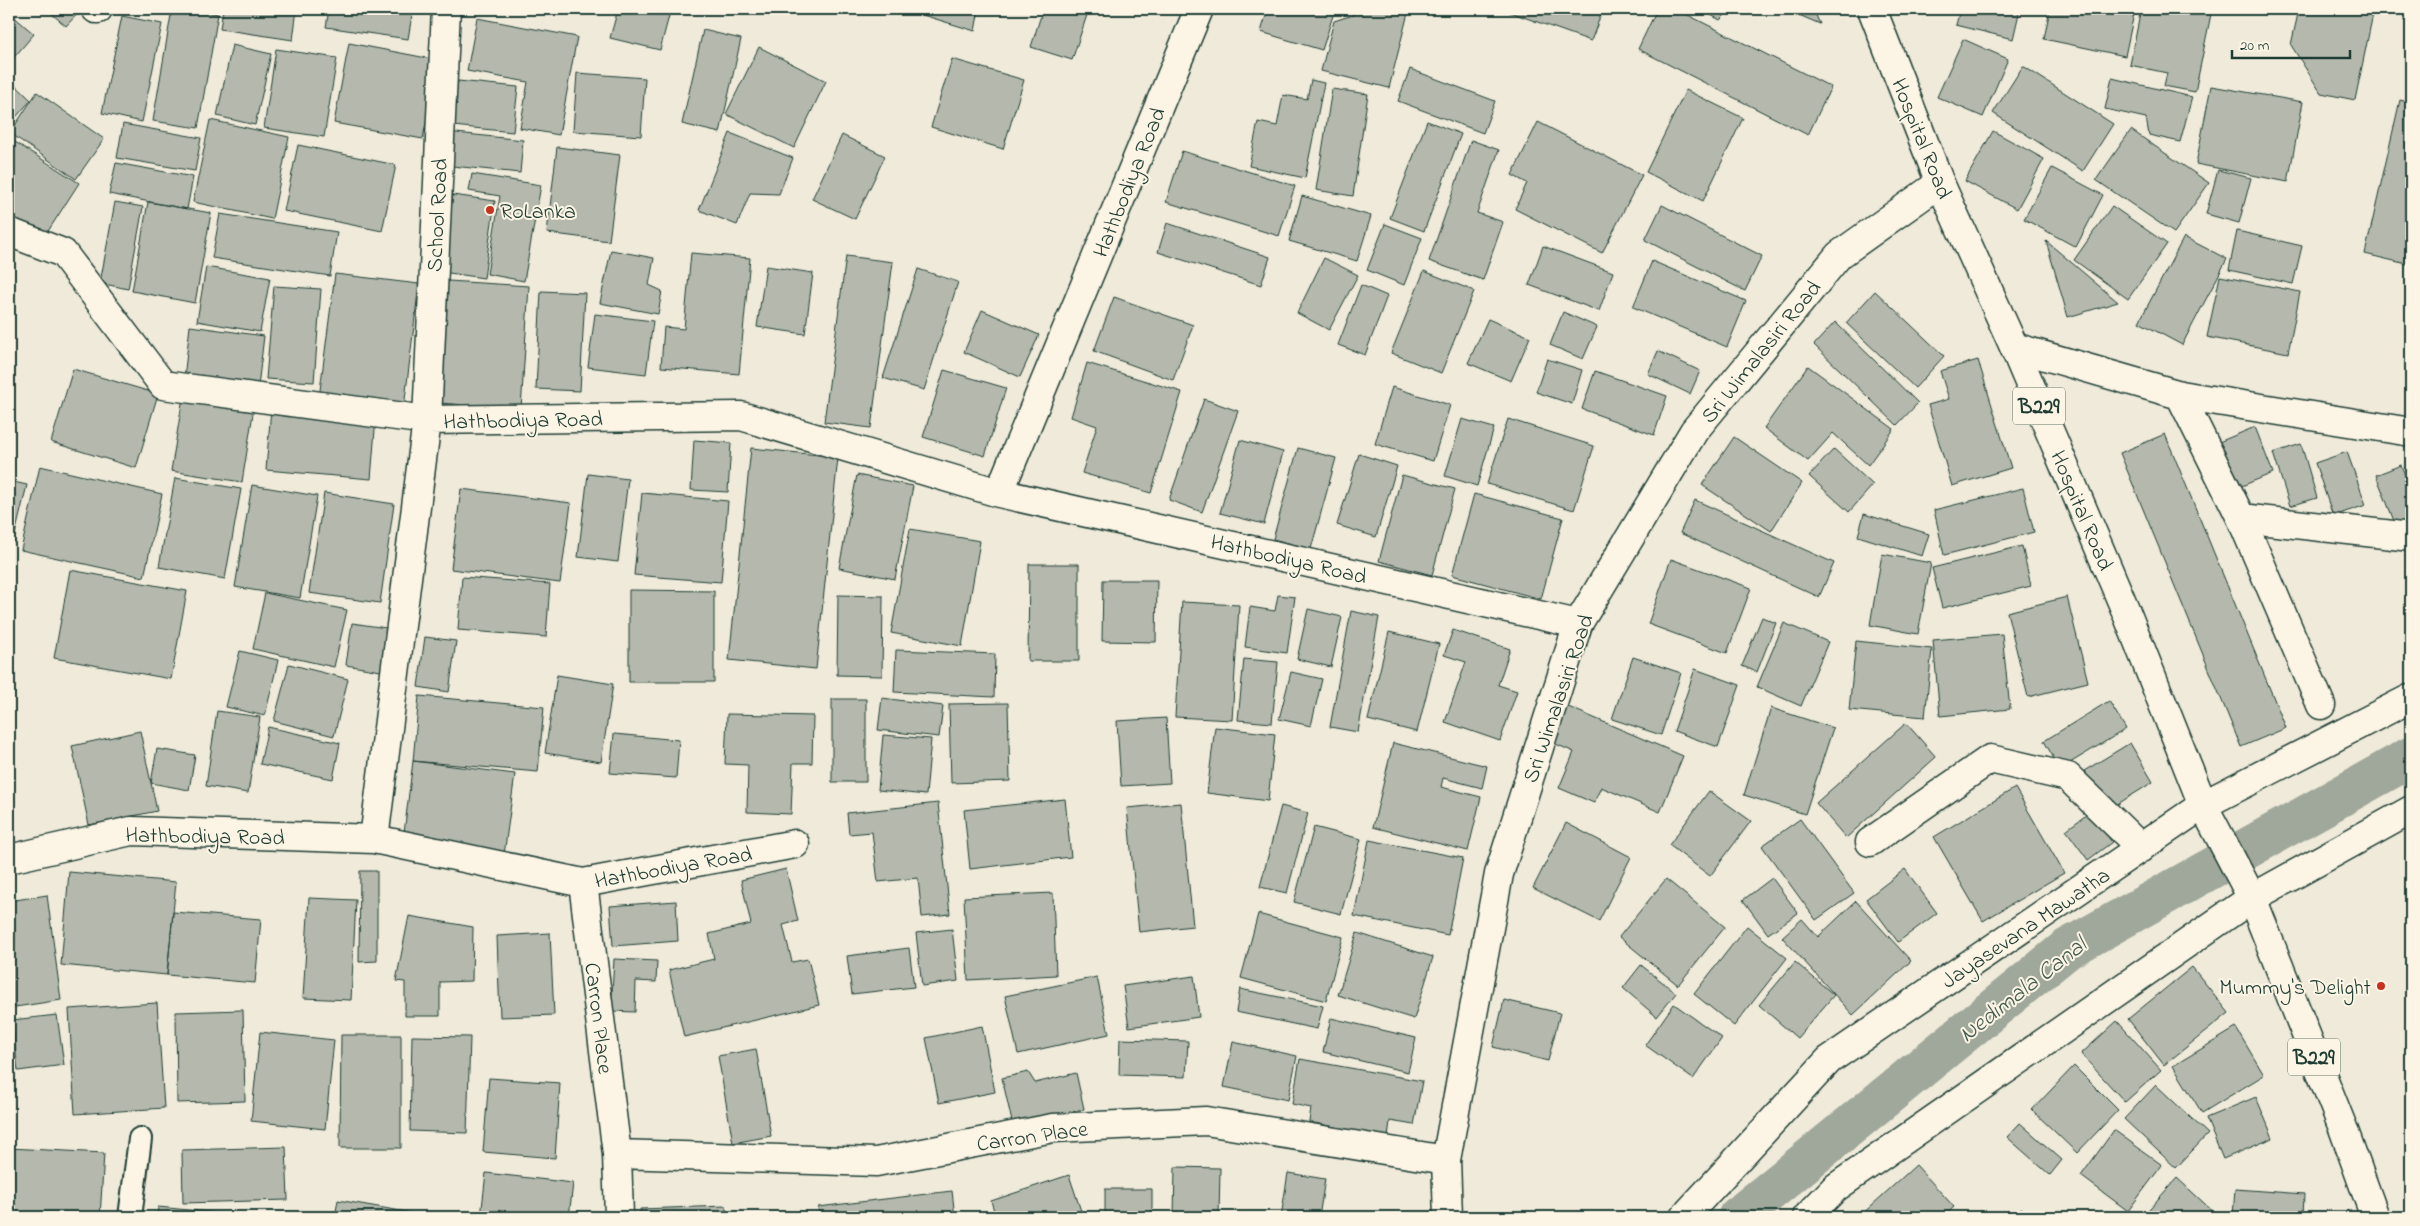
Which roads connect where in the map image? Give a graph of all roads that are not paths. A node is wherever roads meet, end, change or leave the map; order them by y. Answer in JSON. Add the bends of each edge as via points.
{"nodes":[{"id":1,"x":446,"y":9,"type":"edge"},
{"id":2,"x":1199,"y":9,"type":"edge"},
{"id":3,"x":1872,"y":9,"type":"edge"},
{"id":4,"x":1940,"y":183,"type":"junction"},
{"id":5,"x":9,"y":232,"type":"edge"},
{"id":6,"x":2014,"y":348,"type":"junction"},
{"id":7,"x":2180,"y":395,"type":"junction"},
{"id":8,"x":427,"y":420,"type":"junction"},
{"id":9,"x":2411,"y":432,"type":"edge"},
{"id":10,"x":999,"y":493,"type":"junction"},
{"id":11,"x":2241,"y":518,"type":"junction"},
{"id":12,"x":2411,"y":537,"type":"edge"},
{"id":13,"x":1578,"y":624,"type":"junction"},
{"id":14,"x":2411,"y":698,"type":"edge"},
{"id":15,"x":2321,"y":705,"type":"dead end"},
{"id":16,"x":2203,"y":805,"type":"junction"},
{"id":17,"x":2411,"y":810,"type":"edge"},
{"id":18,"x":374,"y":839,"type":"junction"},
{"id":19,"x":1870,"y":842,"type":"dead end"},
{"id":20,"x":795,"y":844,"type":"dead end"},
{"id":21,"x":2141,"y":848,"type":"junction"},
{"id":22,"x":9,"y":859,"type":"edge"},
{"id":23,"x":583,"y":883,"type":"junction"},
{"id":24,"x":2252,"y":898,"type":"junction"},
{"id":25,"x":140,"y":1140,"type":"dead end"},
{"id":26,"x":617,"y":1154,"type":"junction"},
{"id":27,"x":1446,"y":1160,"type":"junction"},
{"id":28,"x":130,"y":1217,"type":"edge"},
{"id":29,"x":619,"y":1217,"type":"edge"},
{"id":30,"x":1448,"y":1217,"type":"edge"},
{"id":31,"x":1684,"y":1217,"type":"edge"},
{"id":32,"x":1807,"y":1217,"type":"edge"},
{"id":33,"x":2376,"y":1217,"type":"edge"}],
"edges":[{"from":1,"to":8,"type":"street","name":"School Road"},
{"from":2,"to":10,"type":"street","name":"Hathbodiya Road"},
{"from":3,"to":4,"type":"street","name":"Hospital Road","number":"B229"},
{"from":4,"to":6,"type":"street","name":"Hospital Road","number":"B229"},
{"from":4,"to":13,"type":"street","name":"Sri Wimalasiri Road","via":[[1839,255],[1694,431]]},
{"from":5,"to":8,"type":"street","via":[[63,253],[163,385]]},
{"from":6,"to":7,"type":"street"},
{"from":6,"to":16,"type":"street","name":"Hospital Road","number":"B229"},
{"from":7,"to":9,"type":"street"},
{"from":7,"to":11,"type":"street"},
{"from":8,"to":10,"type":"street","name":"Hathbodiya Road","via":[[741,416]]},
{"from":8,"to":18,"type":"street","name":"Hathbodiya Road"},
{"from":10,"to":13,"type":"street","name":"Hathbodiya Road"},
{"from":11,"to":12,"type":"street"},
{"from":11,"to":15,"type":"street"},
{"from":13,"to":27,"type":"street","name":"Sri Wimalasiri Road","via":[[1499,874]]},
{"from":14,"to":16,"type":"street","name":"Jayasevana Mawatha"},
{"from":16,"to":21,"type":"street","name":"Jayasevana Mawatha"},
{"from":16,"to":24,"type":"street","name":"Hospital Road","number":"B229"},
{"from":17,"to":24,"type":"street"},
{"from":18,"to":22,"type":"street","name":"Hathbodiya Road","via":[[131,831]]},
{"from":18,"to":23,"type":"street","name":"Hathbodiya Road"},
{"from":19,"to":21,"type":"street","via":[[1990,759],[2068,777]]},
{"from":20,"to":23,"type":"street","name":"Hathbodiya Road"},
{"from":21,"to":31,"type":"street","name":"Jayasevana Mawatha","via":[[1829,1060]]},
{"from":23,"to":26,"type":"street","name":"Carron Place"},
{"from":24,"to":32,"type":"street","via":[[1835,1188]]},
{"from":24,"to":33,"type":"street","number":"B229"},
{"from":25,"to":28,"type":"lane"},
{"from":26,"to":27,"type":"street","name":"Carron Place","via":[[876,1162],[1053,1128],[1206,1121]]},
{"from":26,"to":29,"type":"street","name":"Carron Place"},
{"from":27,"to":30,"type":"street","name":"Sri Wimalasiri Road"}]}
